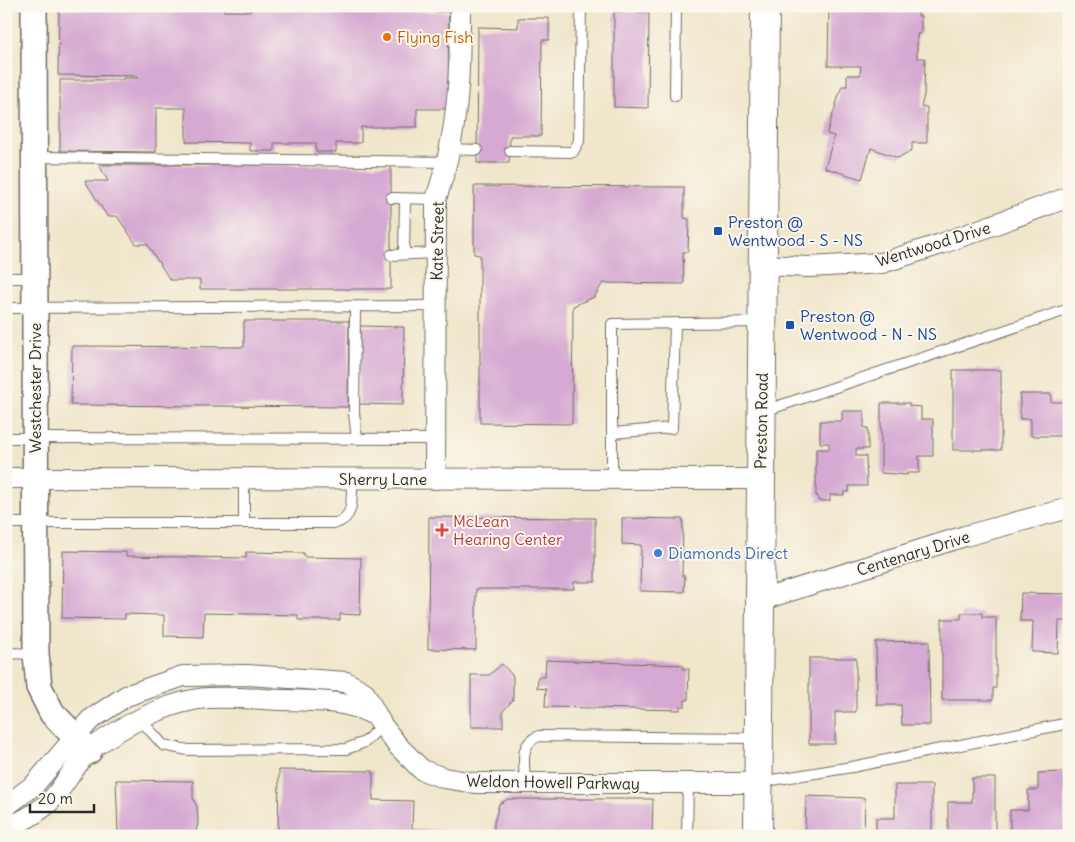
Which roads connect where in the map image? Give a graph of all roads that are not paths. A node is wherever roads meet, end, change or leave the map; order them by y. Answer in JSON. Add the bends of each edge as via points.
{"nodes":[{"id":1,"x":34,"y":6,"type":"edge"},
{"id":2,"x":460,"y":6,"type":"edge"},
{"id":3,"x":581,"y":6,"type":"edge"},
{"id":4,"x":676,"y":6,"type":"edge"},
{"id":5,"x":765,"y":6,"type":"edge"},
{"id":6,"x":674,"y":96,"type":"dead end"},
{"id":7,"x":478,"y":150,"type":"dead end"},
{"id":8,"x":510,"y":151,"type":"dead end"},
{"id":9,"x":450,"y":155,"type":"junction"},
{"id":10,"x":35,"y":157,"type":"junction"},
{"id":11,"x":391,"y":198,"type":"dead end"},
{"id":12,"x":405,"y":198,"type":"junction"},
{"id":13,"x":1069,"y":198,"type":"edge"},
{"id":14,"x":436,"y":199,"type":"junction"},
{"id":15,"x":391,"y":254,"type":"dead end"},
{"id":16,"x":404,"y":254,"type":"junction"},
{"id":17,"x":436,"y":254,"type":"junction"},
{"id":18,"x":763,"y":265,"type":"junction"},
{"id":19,"x":6,"y":278,"type":"edge"},
{"id":20,"x":35,"y":278,"type":"junction"},
{"id":21,"x":436,"y":306,"type":"junction"},
{"id":22,"x":35,"y":307,"type":"junction"},
{"id":23,"x":355,"y":307,"type":"junction"},
{"id":24,"x":6,"y":308,"type":"edge"},
{"id":25,"x":1069,"y":309,"type":"edge"},
{"id":26,"x":762,"y":322,"type":"junction"},
{"id":27,"x":675,"y":324,"type":"junction"},
{"id":28,"x":761,"y":412,"type":"junction"},
{"id":29,"x":612,"y":433,"type":"junction"},
{"id":30,"x":6,"y":438,"type":"edge"},
{"id":31,"x":35,"y":438,"type":"junction"},
{"id":32,"x":357,"y":439,"type":"junction"},
{"id":33,"x":435,"y":439,"type":"junction"},
{"id":34,"x":6,"y":478,"type":"edge"},
{"id":35,"x":35,"y":478,"type":"junction"},
{"id":36,"x":244,"y":478,"type":"junction"},
{"id":37,"x":352,"y":478,"type":"junction"},
{"id":38,"x":435,"y":478,"type":"junction"},
{"id":39,"x":612,"y":478,"type":"junction"},
{"id":40,"x":760,"y":478,"type":"junction"},
{"id":41,"x":1069,"y":508,"type":"edge"},
{"id":42,"x":244,"y":522,"type":"junction"},
{"id":43,"x":6,"y":523,"type":"edge"},
{"id":44,"x":36,"y":523,"type":"junction"},
{"id":45,"x":758,"y":601,"type":"junction"},
{"id":46,"x":6,"y":653,"type":"edge"},
{"id":47,"x":36,"y":654,"type":"junction"},
{"id":48,"x":149,"y":686,"type":"junction"},
{"id":49,"x":149,"y":714,"type":"junction"},
{"id":50,"x":378,"y":720,"type":"junction"},
{"id":51,"x":1069,"y":724,"type":"edge"},
{"id":52,"x":758,"y":738,"type":"junction"},
{"id":53,"x":81,"y":743,"type":"junction"},
{"id":54,"x":688,"y":783,"type":"junction"},
{"id":55,"x":758,"y":783,"type":"junction"},
{"id":56,"x":525,"y":784,"type":"junction"},
{"id":57,"x":6,"y":806,"type":"edge"},
{"id":58,"x":6,"y":828,"type":"edge"},
{"id":59,"x":687,"y":836,"type":"edge"},
{"id":60,"x":758,"y":836,"type":"edge"}],
"edges":[{"from":1,"to":10,"type":"street","name":"Westchester Drive"},
{"from":2,"to":9,"type":"street","name":"Kate Street","via":[[458,93]]},
{"from":3,"to":8,"type":"lane","via":[[578,142],[573,152]]},
{"from":4,"to":6,"type":"lane"},
{"from":5,"to":18,"type":"main road","name":"Preston Road"},
{"from":7,"to":9,"type":"lane"},
{"from":9,"to":10,"type":"lane"},
{"from":9,"to":14,"type":"street","name":"Kate Street"},
{"from":10,"to":20,"type":"street","name":"Westchester Drive"},
{"from":11,"to":12,"type":"lane"},
{"from":12,"to":14,"type":"lane"},
{"from":12,"to":16,"type":"lane"},
{"from":13,"to":18,"type":"street","name":"Wentwood Drive","via":[[882,263],[809,267]]},
{"from":14,"to":17,"type":"street","name":"Kate Street"},
{"from":15,"to":16,"type":"lane"},
{"from":16,"to":17,"type":"lane"},
{"from":17,"to":21,"type":"street","name":"Kate Street"},
{"from":18,"to":26,"type":"main road","name":"Preston Road"},
{"from":19,"to":20,"type":"lane"},
{"from":20,"to":22,"type":"street","name":"Westchester Drive"},
{"from":21,"to":23,"type":"lane"},
{"from":21,"to":33,"type":"street","name":"Kate Street"},
{"from":22,"to":23,"type":"lane"},
{"from":22,"to":24,"type":"lane"},
{"from":22,"to":31,"type":"street","name":"Westchester Drive"},
{"from":23,"to":32,"type":"lane","via":[[354,413]]},
{"from":25,"to":28,"type":"lane"},
{"from":26,"to":27,"type":"lane"},
{"from":26,"to":28,"type":"main road","name":"Preston Road"},
{"from":27,"to":29,"type":"lane","via":[[672,428]]},
{"from":27,"to":29,"type":"lane","via":[[612,324]]},
{"from":28,"to":40,"type":"main road","name":"Preston Road"},
{"from":29,"to":39,"type":"lane"},
{"from":30,"to":31,"type":"lane"},
{"from":31,"to":32,"type":"lane"},
{"from":31,"to":35,"type":"street","name":"Westchester Drive"},
{"from":32,"to":33,"type":"lane"},
{"from":33,"to":38,"type":"street","name":"Kate Street"},
{"from":34,"to":35,"type":"street","name":"Sherry Lane"},
{"from":35,"to":36,"type":"street","name":"Sherry Lane"},
{"from":35,"to":44,"type":"street","name":"Westchester Drive"},
{"from":36,"to":37,"type":"street","name":"Sherry Lane"},
{"from":36,"to":42,"type":"lane"},
{"from":37,"to":38,"type":"street","name":"Sherry Lane"},
{"from":37,"to":42,"type":"lane","via":[[351,512],[344,521]]},
{"from":38,"to":39,"type":"street","name":"Sherry Lane"},
{"from":39,"to":40,"type":"street","name":"Sherry Lane"},
{"from":40,"to":45,"type":"main road","name":"Preston Road"},
{"from":41,"to":45,"type":"street","name":"Centenary Drive","via":[[966,536]]},
{"from":42,"to":44,"type":"lane"},
{"from":43,"to":44,"type":"lane"},
{"from":44,"to":47,"type":"street","name":"Westchester Drive"},
{"from":45,"to":52,"type":"main road","name":"Preston Road"},
{"from":46,"to":47,"type":"lane"},
{"from":47,"to":53,"type":"street","name":"Westchester Drive","via":[[39,687],[52,713]]},
{"from":48,"to":49,"type":"street"},
{"from":48,"to":50,"type":"street","name":"Weldon Howell Parkway","via":[[183,676],[247,675],[346,682],[364,692]]},
{"from":48,"to":53,"type":"street","name":"Weldon Howell Parkway","via":[[126,696],[90,720]]},
{"from":49,"to":50,"type":"street","name":"Weldon Howell Parkway","via":[[207,698],[334,702],[357,706]]},
{"from":49,"to":50,"type":"lane","via":[[163,745],[188,750],[346,749],[365,742]]},
{"from":49,"to":53,"type":"street","name":"Weldon Howell Parkway"},
{"from":50,"to":56,"type":"street","name":"Weldon Howell Parkway","via":[[422,770],[475,784]]},
{"from":51,"to":55,"type":"lane"},
{"from":52,"to":55,"type":"main road","name":"Preston Road"},
{"from":52,"to":56,"type":"lane","via":[[539,736],[529,740],[525,746]]},
{"from":53,"to":57,"type":"street","name":"Weldon Howell Parkway"},
{"from":53,"to":58,"type":"street","name":"Weldon Howell Parkway","via":[[53,798]]},
{"from":54,"to":55,"type":"street","name":"Weldon Howell Parkway"},
{"from":54,"to":56,"type":"street","name":"Weldon Howell Parkway"},
{"from":54,"to":59,"type":"lane"},
{"from":55,"to":60,"type":"main road","name":"Preston Road"}]}
